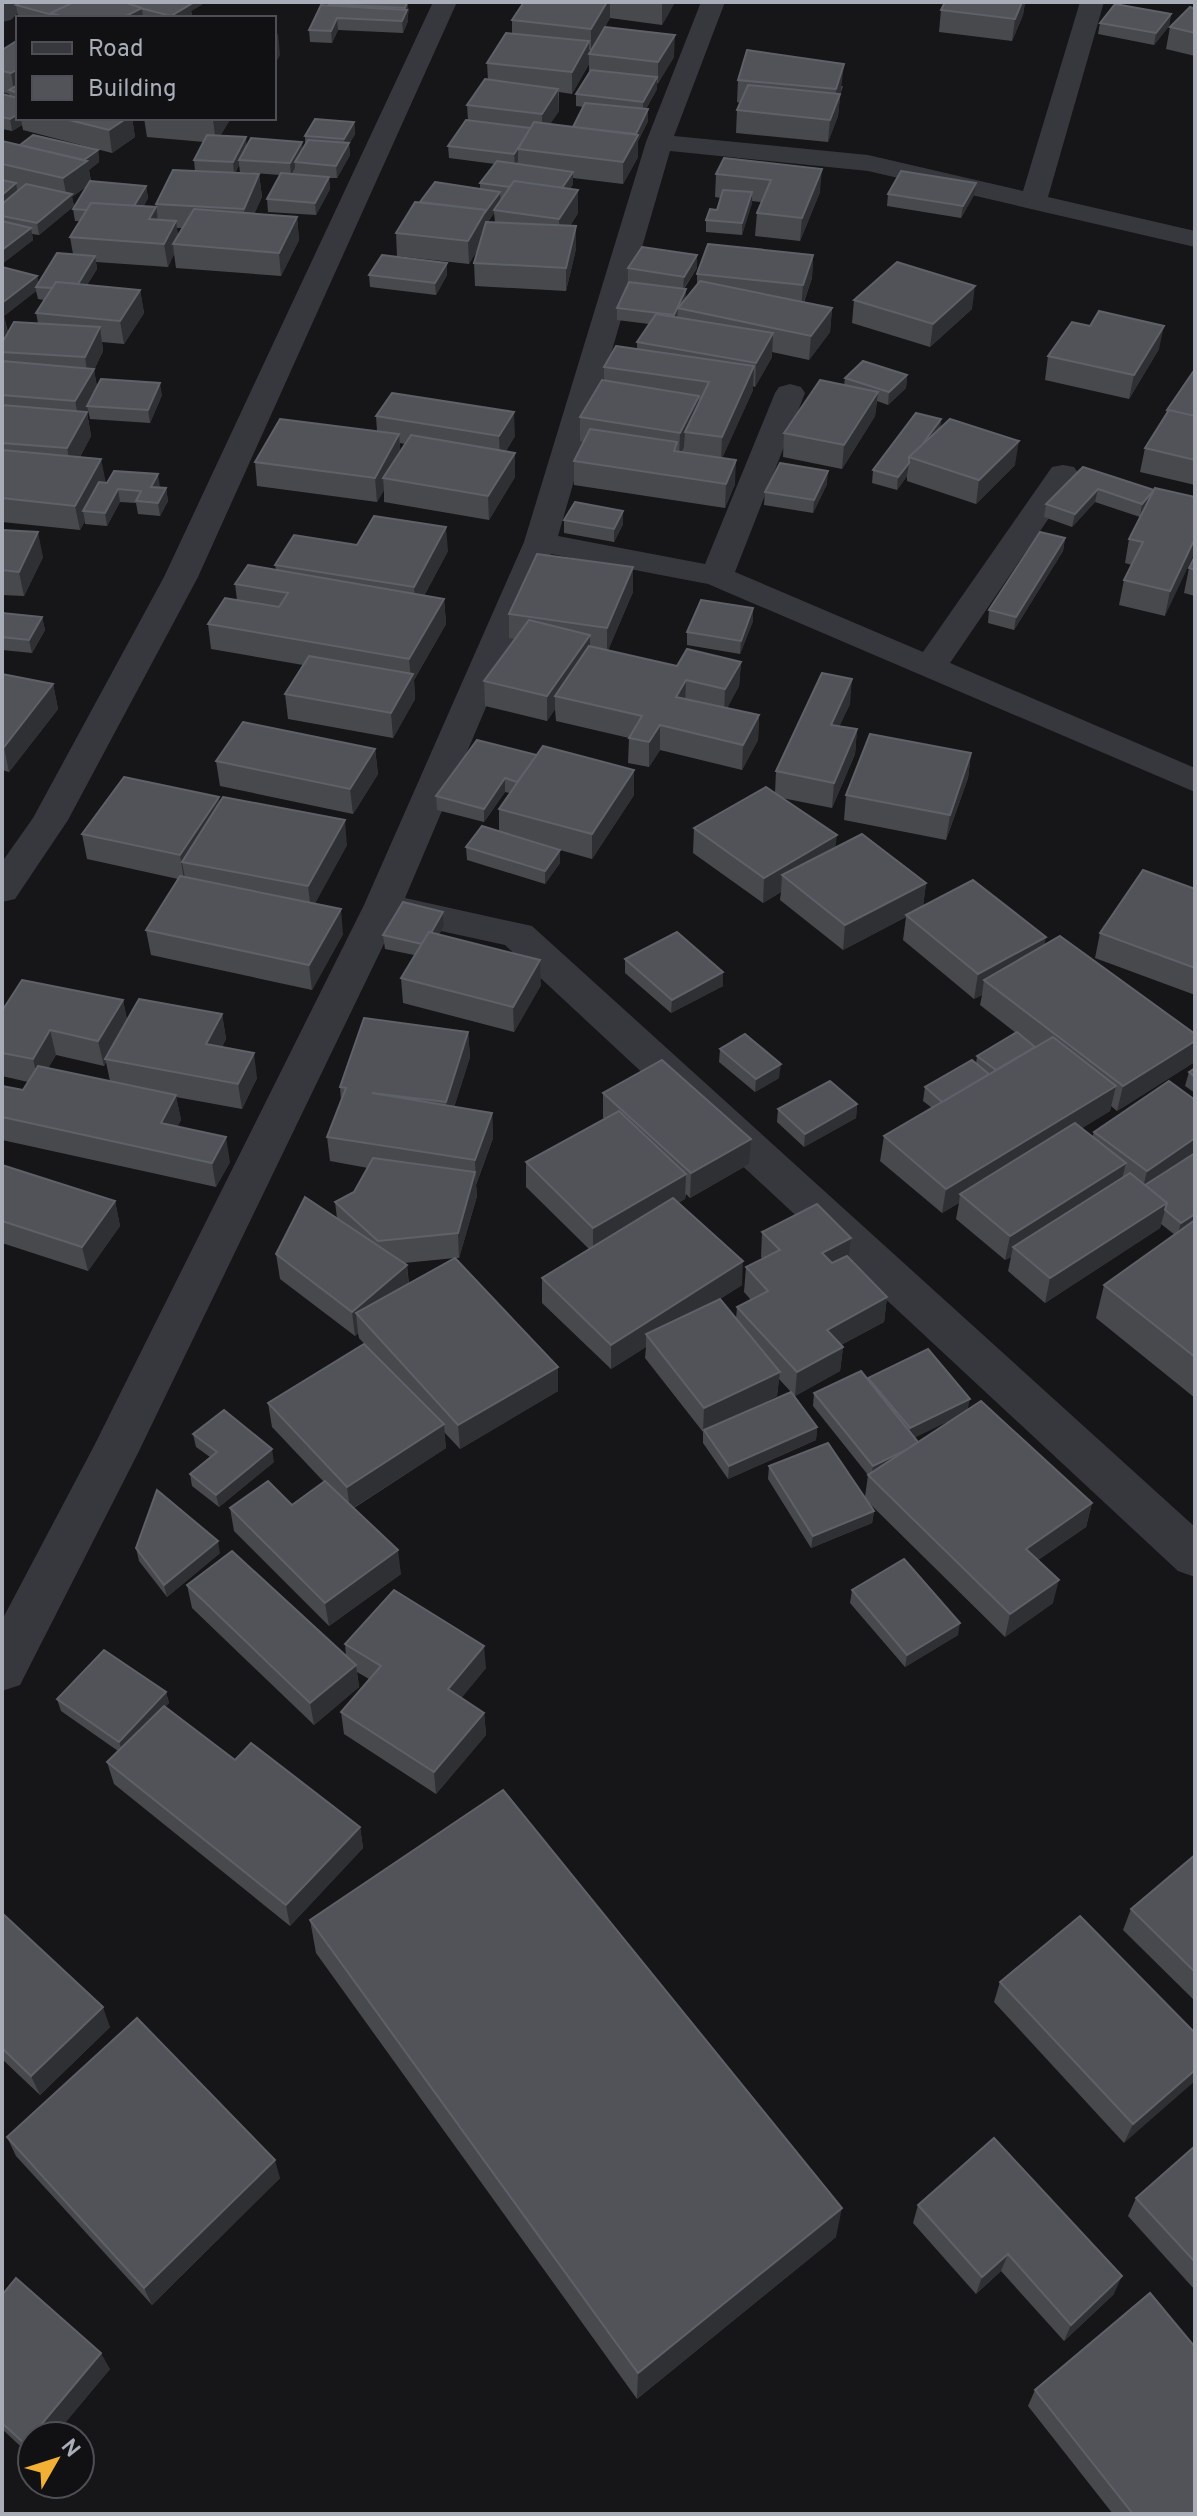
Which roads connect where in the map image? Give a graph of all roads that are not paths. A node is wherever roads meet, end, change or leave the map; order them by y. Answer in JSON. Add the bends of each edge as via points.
{"nodes":[{"id":1,"x":17,"y":2,"type":"edge"},
{"id":2,"x":445,"y":2,"type":"edge"},
{"id":3,"x":713,"y":2,"type":"edge"},
{"id":4,"x":1092,"y":2,"type":"edge"},
{"id":5,"x":2,"y":15,"type":"edge"},
{"id":6,"x":659,"y":142,"type":"junction"},
{"id":7,"x":1033,"y":201,"type":"junction"},
{"id":8,"x":1195,"y":239,"type":"edge"},
{"id":9,"x":790,"y":393,"type":"dead end"},
{"id":10,"x":1063,"y":474,"type":"dead end"},
{"id":11,"x":540,"y":542,"type":"junction"},
{"id":12,"x":717,"y":576,"type":"junction"},
{"id":13,"x":929,"y":668,"type":"junction"},
{"id":14,"x":1195,"y":781,"type":"edge"},
{"id":15,"x":2,"y":890,"type":"edge"},
{"id":16,"x":383,"y":905,"type":"junction"},
{"id":17,"x":1195,"y":1557,"type":"edge"},
{"id":18,"x":2,"y":1669,"type":"edge"}],
"edges":[{"from":1,"to":5,"type":"street"},
{"from":2,"to":15,"type":"street","via":[[181,577],[50,820]]},
{"from":3,"to":6,"type":"street"},
{"from":4,"to":7,"type":"street"},
{"from":6,"to":7,"type":"street","via":[[868,163]]},
{"from":6,"to":11,"type":"street"},
{"from":7,"to":8,"type":"street"},
{"from":9,"to":12,"type":"street"},
{"from":10,"to":13,"type":"street"},
{"from":11,"to":12,"type":"street"},
{"from":11,"to":16,"type":"street"},
{"from":12,"to":13,"type":"street"},
{"from":13,"to":14,"type":"street"},
{"from":16,"to":17,"type":"street","via":[[518,935]]},
{"from":16,"to":18,"type":"street"}]}
